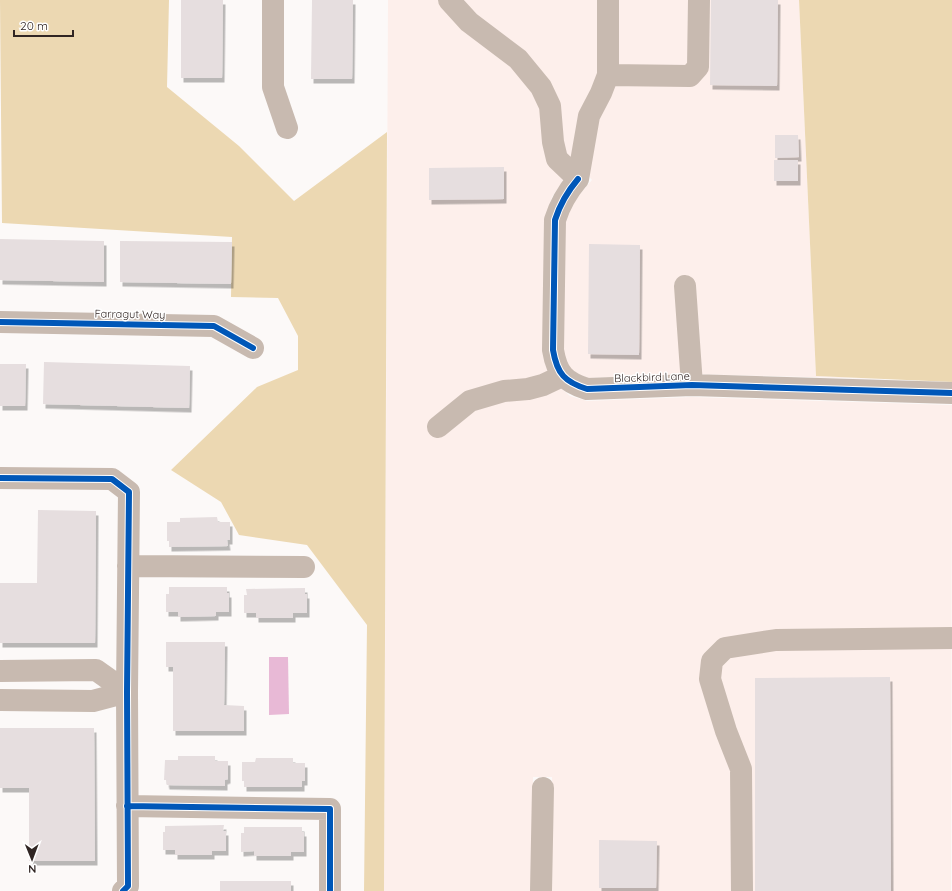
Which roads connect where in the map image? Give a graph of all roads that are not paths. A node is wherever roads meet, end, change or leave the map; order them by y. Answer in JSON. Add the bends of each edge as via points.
{"nodes":[{"id":1,"x":273,"y":0,"type":"edge"},
{"id":2,"x":448,"y":0,"type":"edge"},
{"id":3,"x":608,"y":0,"type":"edge"},
{"id":4,"x":699,"y":0,"type":"edge"},
{"id":5,"x":608,"y":75,"type":"junction"},
{"id":6,"x":286,"y":128,"type":"dead end"},
{"id":7,"x":578,"y":180,"type":"junction"},
{"id":8,"x":685,"y":286,"type":"dead end"},
{"id":9,"x":0,"y":322,"type":"edge"},
{"id":10,"x":253,"y":348,"type":"dead end"},
{"id":11,"x":562,"y":376,"type":"junction"},
{"id":12,"x":692,"y":385,"type":"junction"},
{"id":13,"x":952,"y":393,"type":"edge"},
{"id":14,"x":438,"y":427,"type":"dead end"},
{"id":15,"x":0,"y":478,"type":"edge"},
{"id":16,"x":128,"y":566,"type":"junction"},
{"id":17,"x":304,"y":567,"type":"dead end"},
{"id":18,"x":952,"y":638,"type":"edge"},
{"id":19,"x":0,"y":671,"type":"edge"},
{"id":20,"x":127,"y":692,"type":"junction"},
{"id":21,"x":0,"y":700,"type":"edge"},
{"id":22,"x":542,"y":788,"type":"dead end"},
{"id":23,"x":127,"y":806,"type":"junction"},
{"id":24,"x":123,"y":891,"type":"edge"},
{"id":25,"x":330,"y":891,"type":"edge"},
{"id":26,"x":541,"y":891,"type":"edge"},
{"id":27,"x":742,"y":891,"type":"edge"}],
"edges":[{"from":1,"to":6,"type":"street","via":[[273,87]]},
{"from":2,"to":7,"type":"street","via":[[469,22],[518,59],[541,87],[550,106],[557,159]]},
{"from":3,"to":5,"type":"street"},
{"from":4,"to":5,"type":"street","via":[[698,68],[690,76]]},
{"from":5,"to":7,"type":"street","via":[[602,93],[589,116]]},
{"from":7,"to":11,"type":"street","via":[[560,204],[555,220],[553,350]]},
{"from":8,"to":12,"type":"street"},
{"from":9,"to":10,"type":"street","name":"Farragut Way","via":[[214,326]]},
{"from":11,"to":12,"type":"street","name":"Blackbird Lane","via":[[573,385],[587,389]]},
{"from":11,"to":14,"type":"street","via":[[528,390],[504,391],[470,401]]},
{"from":12,"to":13,"type":"street","name":"Blackbird Lane"},
{"from":15,"to":16,"type":"street","via":[[112,479],[129,492]]},
{"from":16,"to":17,"type":"street"},
{"from":16,"to":20,"type":"street"},
{"from":18,"to":27,"type":"street","via":[[776,640],[725,648],[712,661],[710,679],[741,769]]},
{"from":19,"to":20,"type":"street","via":[[96,670]]},
{"from":20,"to":21,"type":"street","via":[[93,701]]},
{"from":20,"to":23,"type":"street"},
{"from":22,"to":26,"type":"street"},
{"from":23,"to":24,"type":"street","via":[[128,886]]},
{"from":23,"to":25,"type":"street","via":[[330,809]]}]}
